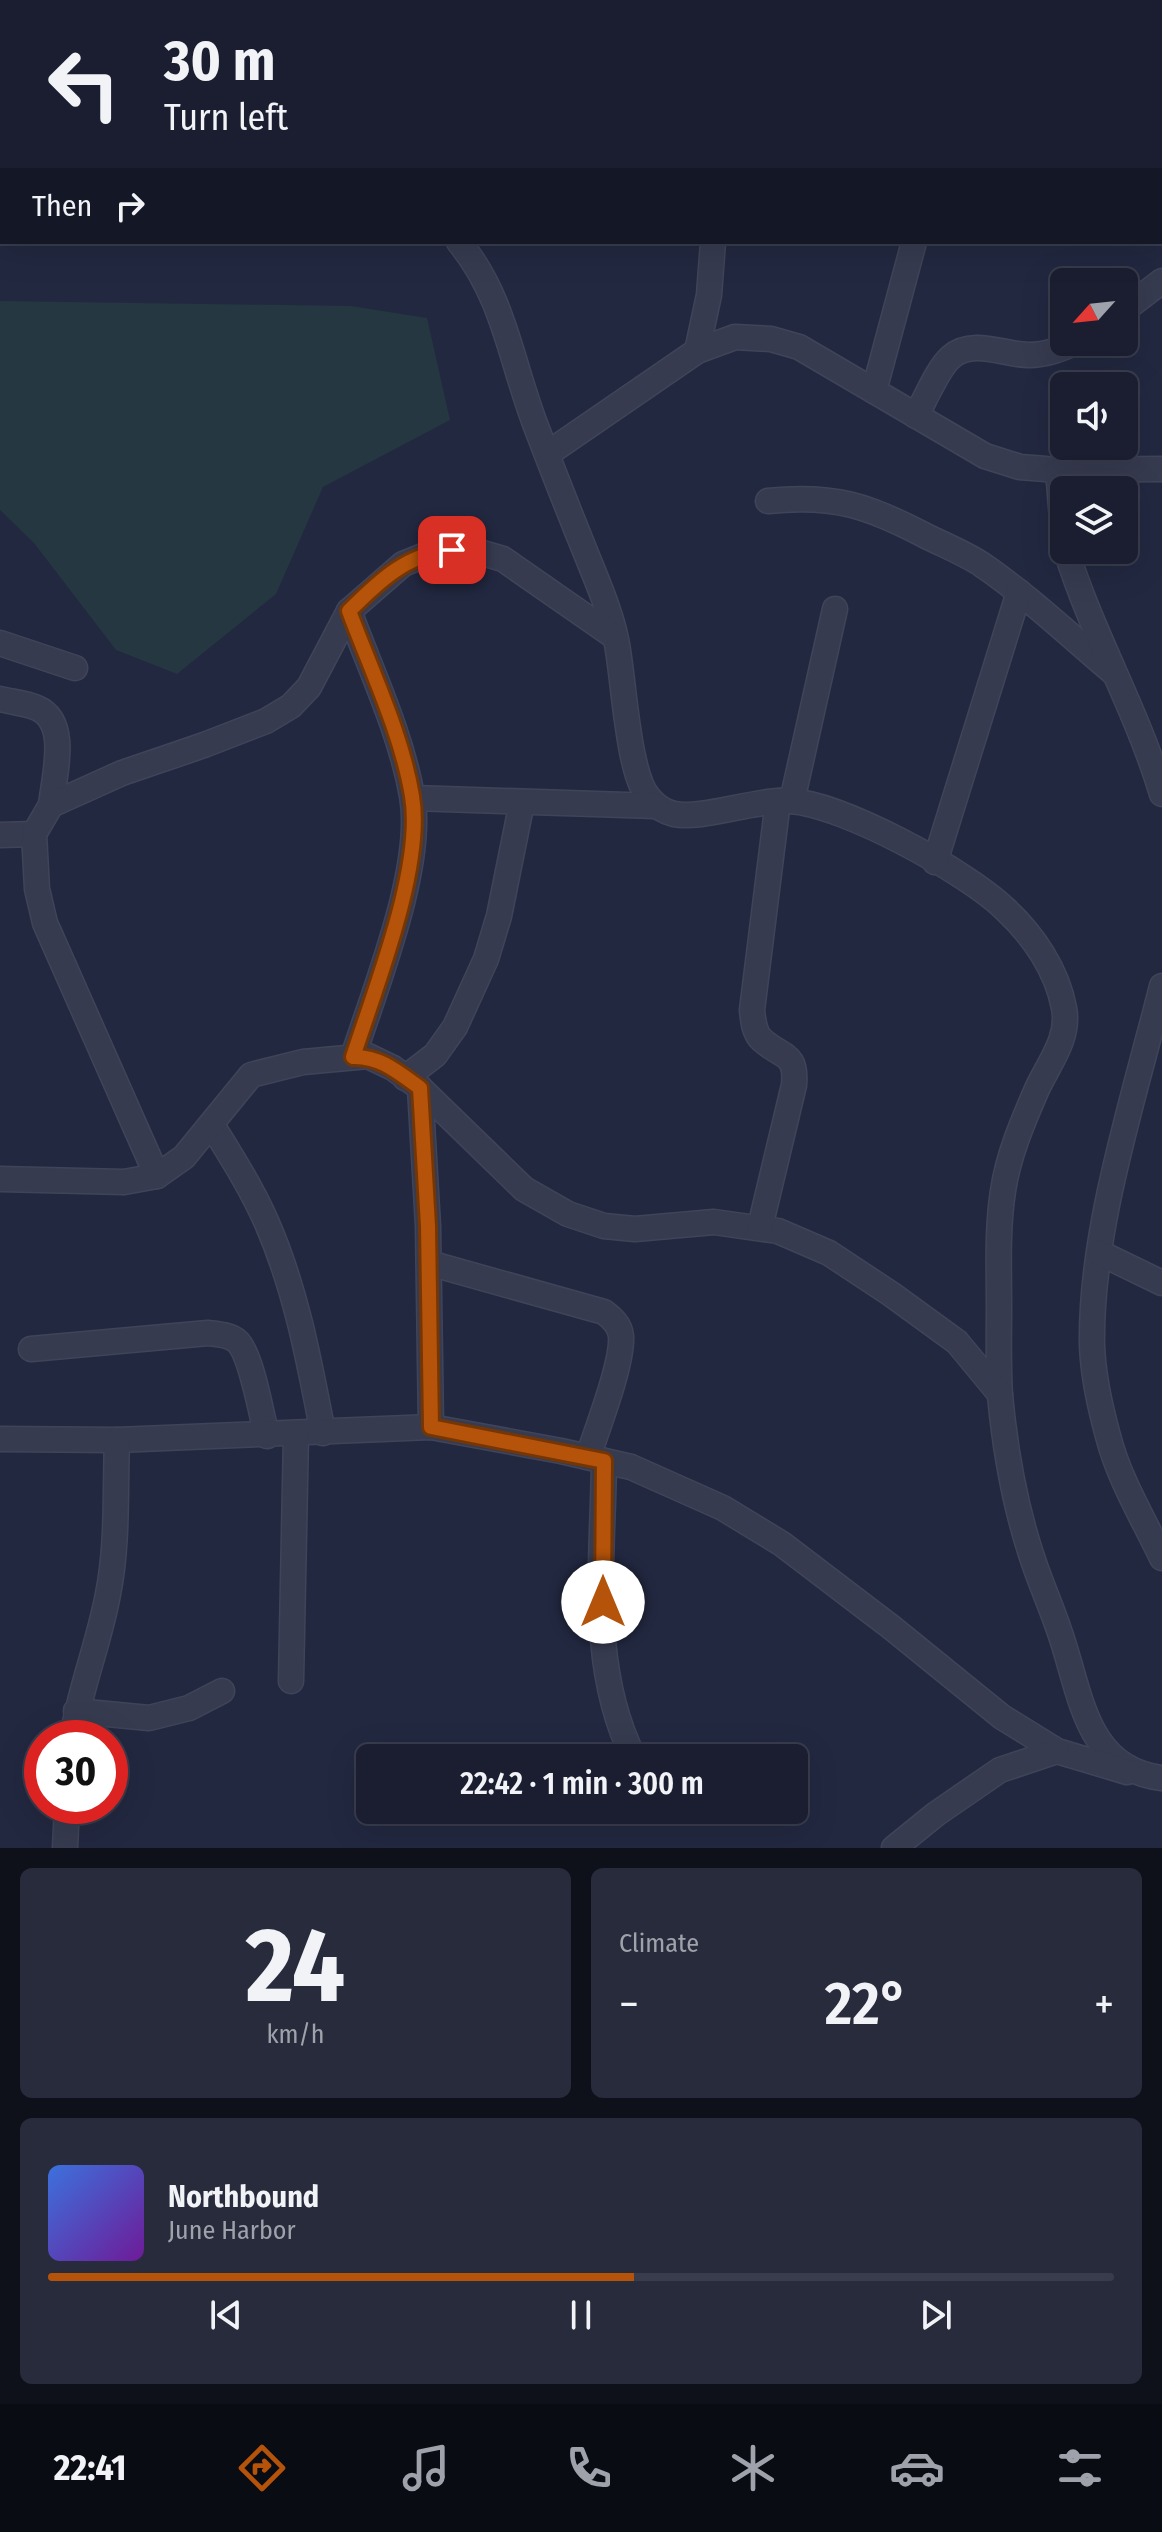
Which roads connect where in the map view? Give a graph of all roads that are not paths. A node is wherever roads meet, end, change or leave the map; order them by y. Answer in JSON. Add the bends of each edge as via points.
{"nodes":[{"id":1,"x":461,"y":244,"type":"edge"},
{"id":2,"x":713,"y":244,"type":"edge"},
{"id":3,"x":913,"y":244,"type":"edge"},
{"id":4,"x":1162,"y":281,"type":"edge"},
{"id":5,"x":1138,"y":299,"type":"edge"},
{"id":6,"x":699,"y":341,"type":"junction"},
{"id":7,"x":1050,"y":353,"type":"edge"},
{"id":8,"x":874,"y":391,"type":"junction"},
{"id":9,"x":916,"y":416,"type":"junction"},
{"id":10,"x":547,"y":454,"type":"junction"},
{"id":11,"x":1162,"y":469,"type":"edge"},
{"id":12,"x":1058,"y":470,"type":"junction"},
{"id":13,"x":1058,"y":476,"type":"edge"},
{"id":14,"x":768,"y":501,"type":"dead end"},
{"id":15,"x":1071,"y":564,"type":"edge"},
{"id":16,"x":1019,"y":592,"type":"junction"},
{"id":17,"x":835,"y":609,"type":"dead end"},
{"id":18,"x":349,"y":611,"type":"junction"},
{"id":19,"x":615,"y":637,"type":"junction"},
{"id":20,"x":0,"y":643,"type":"edge"},
{"id":21,"x":75,"y":668,"type":"dead end"},
{"id":22,"x":1114,"y":673,"type":"junction"},
{"id":23,"x":0,"y":699,"type":"edge"},
{"id":24,"x":1152,"y":744,"type":"edge"},
{"id":25,"x":1162,"y":794,"type":"edge"},
{"id":26,"x":413,"y":798,"type":"junction"},
{"id":27,"x":785,"y":801,"type":"junction"},
{"id":28,"x":522,"y":802,"type":"junction"},
{"id":29,"x":51,"y":805,"type":"junction"},
{"id":30,"x":656,"y":806,"type":"junction"},
{"id":31,"x":34,"y":834,"type":"junction"},
{"id":32,"x":0,"y":835,"type":"edge"},
{"id":33,"x":935,"y":862,"type":"junction"},
{"id":34,"x":1162,"y":986,"type":"edge"},
{"id":35,"x":353,"y":1057,"type":"junction"},
{"id":36,"x":412,"y":1083,"type":"junction"},
{"id":37,"x":212,"y":1125,"type":"junction"},
{"id":38,"x":157,"y":1176,"type":"junction"},
{"id":39,"x":0,"y":1179,"type":"edge"},
{"id":40,"x":760,"y":1227,"type":"junction"},
{"id":41,"x":1100,"y":1253,"type":"junction"},
{"id":42,"x":429,"y":1263,"type":"junction"},
{"id":43,"x":1162,"y":1283,"type":"edge"},
{"id":44,"x":31,"y":1349,"type":"dead end"},
{"id":45,"x":1000,"y":1394,"type":"junction"},
{"id":46,"x":431,"y":1427,"type":"junction"},
{"id":47,"x":323,"y":1433,"type":"junction"},
{"id":48,"x":296,"y":1434,"type":"junction"},
{"id":49,"x":267,"y":1436,"type":"junction"},
{"id":50,"x":0,"y":1439,"type":"edge"},
{"id":51,"x":117,"y":1440,"type":"junction"},
{"id":52,"x":596,"y":1459,"type":"junction"},
{"id":53,"x":1162,"y":1558,"type":"edge"},
{"id":54,"x":291,"y":1681,"type":"dead end"},
{"id":55,"x":222,"y":1691,"type":"dead end"},
{"id":56,"x":76,"y":1711,"type":"junction"},
{"id":57,"x":75,"y":1720,"type":"edge"},
{"id":58,"x":627,"y":1744,"type":"edge"},
{"id":59,"x":1057,"y":1751,"type":"junction"},
{"id":60,"x":1137,"y":1775,"type":"junction"},
{"id":61,"x":1162,"y":1778,"type":"edge"},
{"id":62,"x":66,"y":1824,"type":"edge"},
{"id":63,"x":65,"y":1848,"type":"edge"},
{"id":64,"x":894,"y":1848,"type":"edge"}],
"edges":[{"from":1,"to":10,"type":"street","via":[[496,301]]},
{"from":2,"to":6,"type":"street"},
{"from":3,"to":8,"type":"street"},
{"from":4,"to":5,"type":"street"},
{"from":6,"to":8,"type":"street","via":[[771,339],[799,347]]},
{"from":6,"to":10,"type":"street"},
{"from":7,"to":9,"type":"street","via":[[965,348],[950,358]]},
{"from":8,"to":9,"type":"street"},
{"from":9,"to":12,"type":"street","via":[[985,456],[1020,467]]},
{"from":10,"to":19,"type":"street"},
{"from":11,"to":12,"type":"street"},
{"from":12,"to":13,"type":"street"},
{"from":14,"to":16,"type":"street","via":[[798,497],[880,512],[979,563]]},
{"from":15,"to":22,"type":"street"},
{"from":16,"to":22,"type":"street"},
{"from":16,"to":33,"type":"street"},
{"from":17,"to":27,"type":"street"},
{"from":18,"to":19,"type":"street","via":[[403,564],[435,551],[469,549],[503,559]]},
{"from":18,"to":26,"type":"street"},
{"from":18,"to":29,"type":"street","via":[[309,687],[291,706],[266,721]]},
{"from":19,"to":30,"type":"street","via":[[637,771],[643,792]]},
{"from":20,"to":21,"type":"street"},
{"from":22,"to":24,"type":"street"},
{"from":23,"to":29,"type":"street","via":[[36,707],[49,715],[56,729]]},
{"from":24,"to":25,"type":"street"},
{"from":26,"to":28,"type":"street"},
{"from":26,"to":35,"type":"street","via":[[404,892]]},
{"from":27,"to":30,"type":"street","via":[[676,815]]},
{"from":27,"to":33,"type":"street","via":[[824,807]]},
{"from":27,"to":40,"type":"street","via":[[752,1010],[761,1039],[790,1058],[795,1071]]},
{"from":28,"to":30,"type":"street"},
{"from":28,"to":36,"type":"street","via":[[486,959],[455,1027]]},
{"from":29,"to":31,"type":"street"},
{"from":31,"to":32,"type":"street"},
{"from":31,"to":38,"type":"street","via":[[45,923]]},
{"from":33,"to":45,"type":"street","via":[[971,881],[1006,910],[1057,982],[1066,1014],[1061,1044],[1016,1140],[1004,1185],[998,1232]]},
{"from":34,"to":41,"type":"street"},
{"from":35,"to":36,"type":"street","via":[[368,1056]]},
{"from":35,"to":37,"type":"street","via":[[251,1075]]},
{"from":36,"to":40,"type":"street","via":[[524,1189],[568,1214],[635,1229],[714,1222]]},
{"from":36,"to":42,"type":"street"},
{"from":37,"to":38,"type":"street","via":[[184,1157]]},
{"from":37,"to":47,"type":"street","via":[[246,1181],[282,1260],[303,1330]]},
{"from":38,"to":39,"type":"street","via":[[124,1182]]},
{"from":40,"to":45,"type":"street","via":[[829,1253],[891,1294],[957,1342]]},
{"from":41,"to":43,"type":"street"},
{"from":41,"to":53,"type":"street","via":[[1092,1346],[1097,1388],[1122,1477]]},
{"from":42,"to":46,"type":"street"},
{"from":42,"to":52,"type":"street","via":[[614,1319],[621,1334],[620,1355]]},
{"from":44,"to":49,"type":"street","via":[[208,1333],[228,1336],[238,1341],[247,1357]]},
{"from":45,"to":60,"type":"street","via":[[1014,1489],[1031,1556],[1088,1726],[1114,1759]]},
{"from":46,"to":47,"type":"street"},
{"from":46,"to":52,"type":"street"},
{"from":47,"to":48,"type":"street"},
{"from":48,"to":49,"type":"street"},
{"from":48,"to":54,"type":"street"},
{"from":49,"to":51,"type":"street"},
{"from":50,"to":51,"type":"street"},
{"from":51,"to":56,"type":"street","via":[[108,1594]]},
{"from":52,"to":58,"type":"street","via":[[605,1666]]},
{"from":52,"to":59,"type":"street","via":[[631,1467],[723,1508],[782,1544],[1002,1717]]},
{"from":55,"to":56,"type":"street","via":[[189,1708],[149,1718]]},
{"from":56,"to":57,"type":"street"},
{"from":59,"to":60,"type":"street"},
{"from":59,"to":64,"type":"street","via":[[1000,1770]]},
{"from":60,"to":61,"type":"street"},
{"from":62,"to":63,"type":"street"}]}
